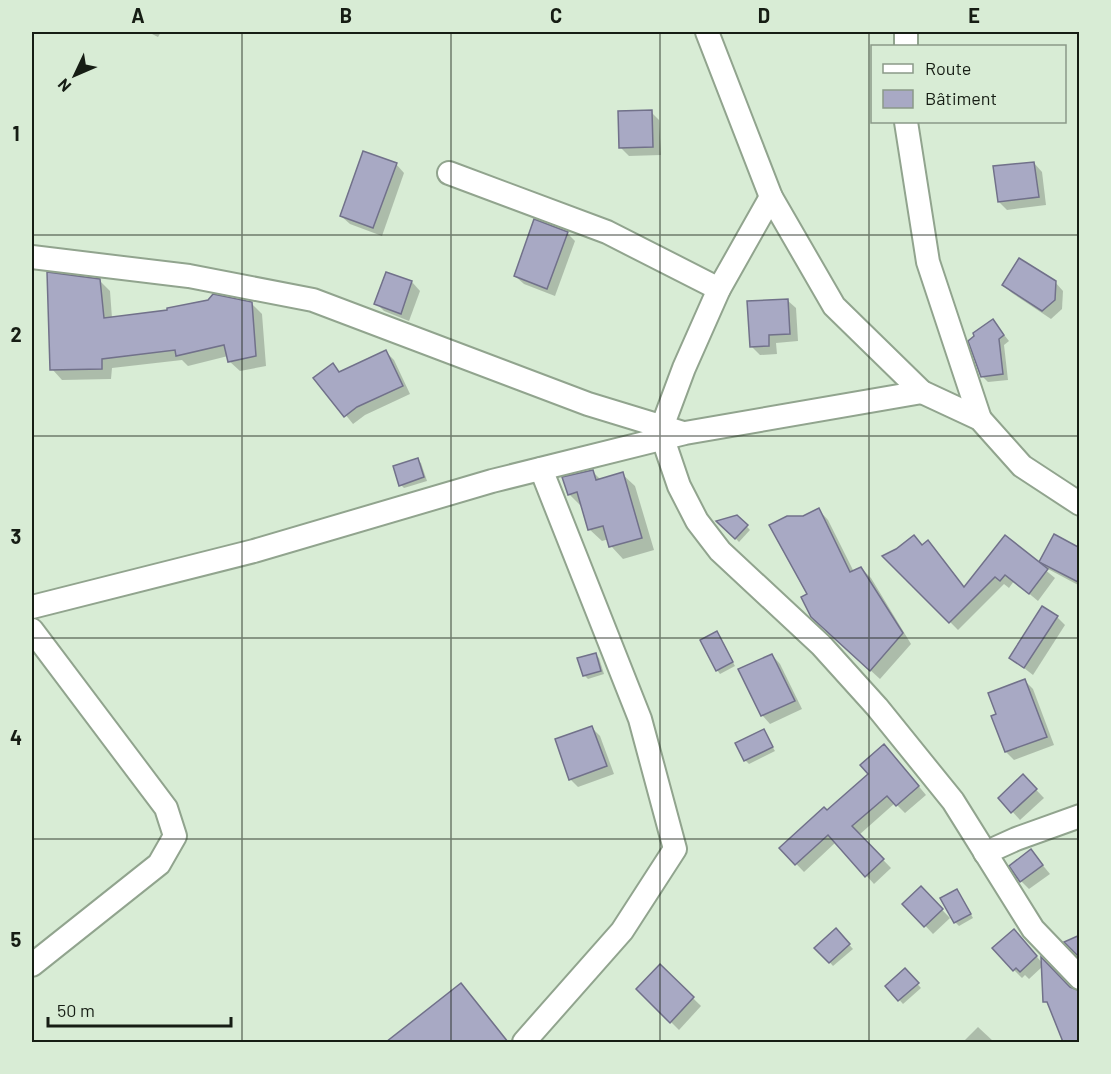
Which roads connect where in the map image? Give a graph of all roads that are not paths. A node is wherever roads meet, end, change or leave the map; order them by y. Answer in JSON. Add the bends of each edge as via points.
{"nodes":[{"id":1,"x":707,"y":32,"type":"edge"},
{"id":2,"x":906,"y":123,"type":"edge"},
{"id":3,"x":449,"y":173,"type":"dead end"},
{"id":4,"x":771,"y":197,"type":"junction"},
{"id":5,"x":32,"y":257,"type":"edge"},
{"id":6,"x":719,"y":289,"type":"junction"},
{"id":7,"x":922,"y":392,"type":"junction"},
{"id":8,"x":980,"y":419,"type":"junction"},
{"id":9,"x":663,"y":433,"type":"junction"},
{"id":10,"x":542,"y":469,"type":"junction"},
{"id":11,"x":1080,"y":504,"type":"edge"},
{"id":12,"x":32,"y":607,"type":"edge"},
{"id":13,"x":32,"y":630,"type":"edge"},
{"id":14,"x":1080,"y":816,"type":"edge"},
{"id":15,"x":985,"y":854,"type":"junction"},
{"id":16,"x":32,"y":965,"type":"edge"},
{"id":17,"x":1080,"y":978,"type":"edge"},
{"id":18,"x":524,"y":1042,"type":"edge"}],
"edges":[{"from":1,"to":4,"type":"street"},
{"from":2,"to":8,"type":"street","via":[[928,262]]},
{"from":3,"to":6,"type":"street","via":[[607,232]]},
{"from":4,"to":6,"type":"street"},
{"from":4,"to":7,"type":"street","via":[[834,306]]},
{"from":5,"to":9,"type":"street","via":[[189,276],[313,300]]},
{"from":6,"to":9,"type":"street","via":[[684,368]]},
{"from":7,"to":8,"type":"street"},
{"from":7,"to":9,"type":"street","via":[[685,434]]},
{"from":8,"to":11,"type":"street","via":[[1022,466]]},
{"from":9,"to":10,"type":"street"},
{"from":9,"to":15,"type":"street","via":[[679,486],[697,521],[720,551],[821,645],[877,707],[953,801]]},
{"from":10,"to":12,"type":"street","via":[[254,551]]},
{"from":10,"to":18,"type":"street","via":[[640,718],[675,849],[622,932]]},
{"from":13,"to":16,"type":"street","via":[[166,808],[175,836],[159,864]]},
{"from":14,"to":15,"type":"street"},
{"from":15,"to":17,"type":"street","via":[[1033,929]]}]}
